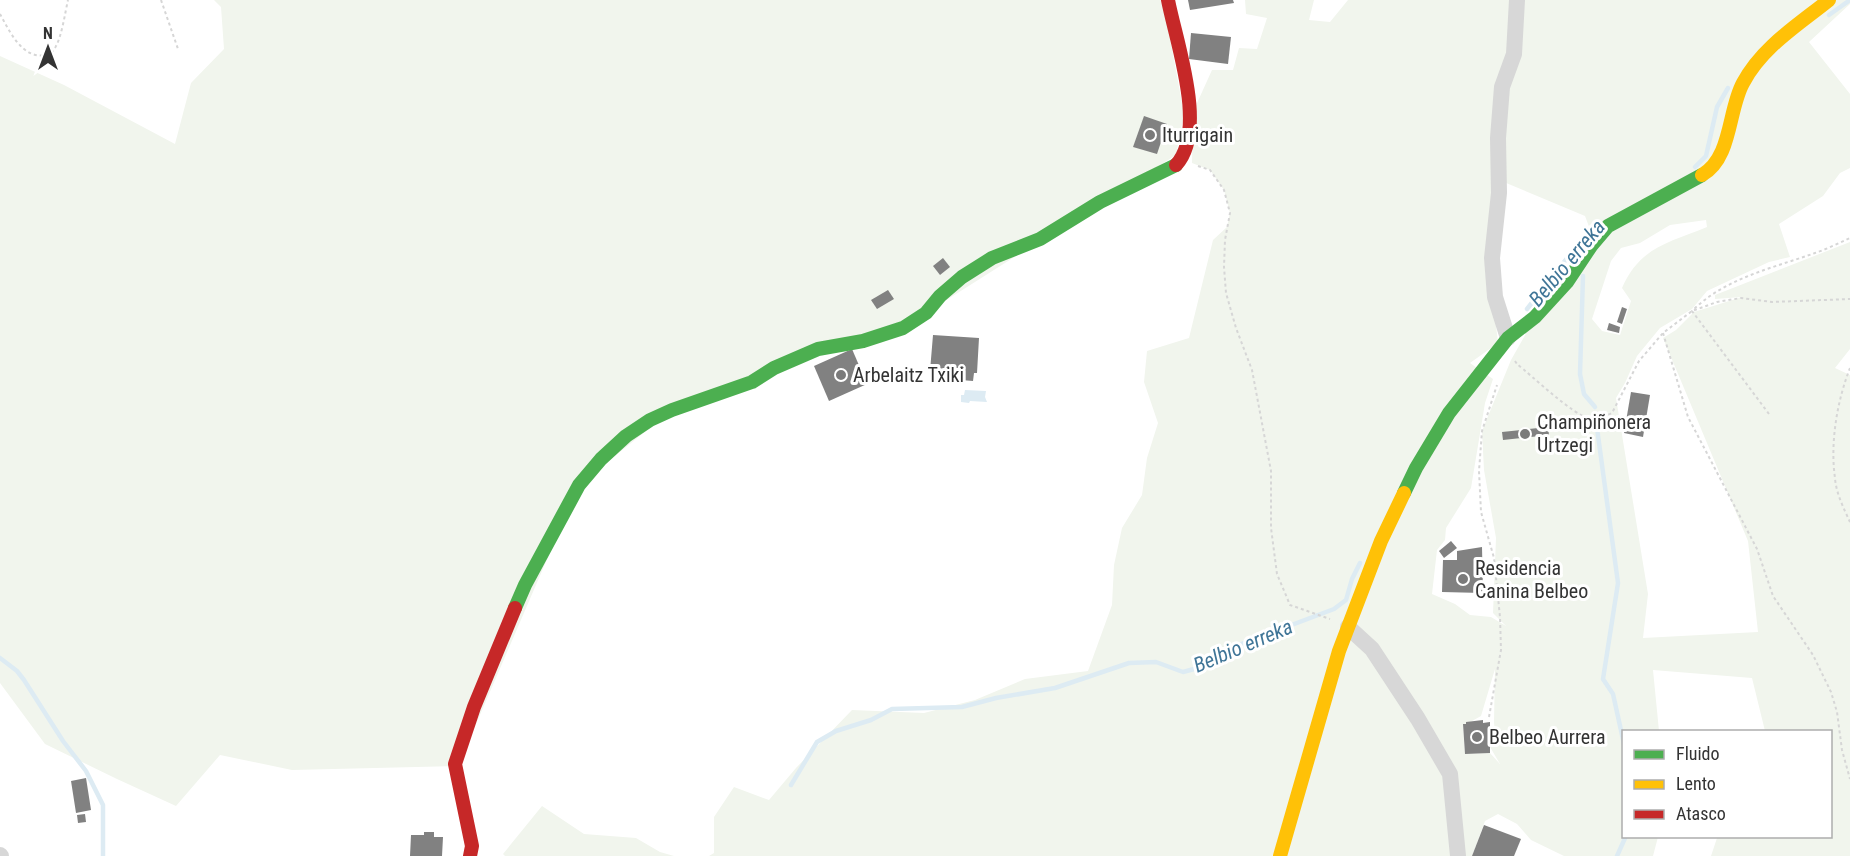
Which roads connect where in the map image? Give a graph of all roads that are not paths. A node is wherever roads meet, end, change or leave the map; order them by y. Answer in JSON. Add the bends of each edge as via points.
{"nodes":[{"id":1,"x":1168,"y":0,"type":"edge"},
{"id":2,"x":1517,"y":0,"type":"edge"},
{"id":3,"x":1829,"y":0,"type":"edge"},
{"id":4,"x":1508,"y":338,"type":"junction"},
{"id":5,"x":1348,"y":627,"type":"junction"},
{"id":6,"x":475,"y":853,"type":"edge"},
{"id":7,"x":1280,"y":856,"type":"edge"},
{"id":8,"x":1458,"y":856,"type":"edge"}],
"edges":[{"from":1,"to":6,"type":"street","via":[[1189,107],[1189,140],[1176,165],[1100,202],[1040,239],[992,258],[903,328],[863,341],[818,349],[752,382],[650,420],[626,436],[579,484],[525,585],[474,706],[455,764]]},
{"from":2,"to":4,"type":"street","via":[[1514,54],[1502,87],[1499,193],[1492,258],[1495,297]]},
{"from":3,"to":4,"type":"street","via":[[1776,40],[1752,67],[1734,104],[1718,161],[1708,171],[1608,226],[1567,282]]},
{"from":4,"to":5,"type":"street","via":[[1449,413],[1416,468],[1381,541]]},
{"from":5,"to":7,"type":"street"},
{"from":5,"to":8,"type":"street","via":[[1372,649],[1450,774]]}]}
